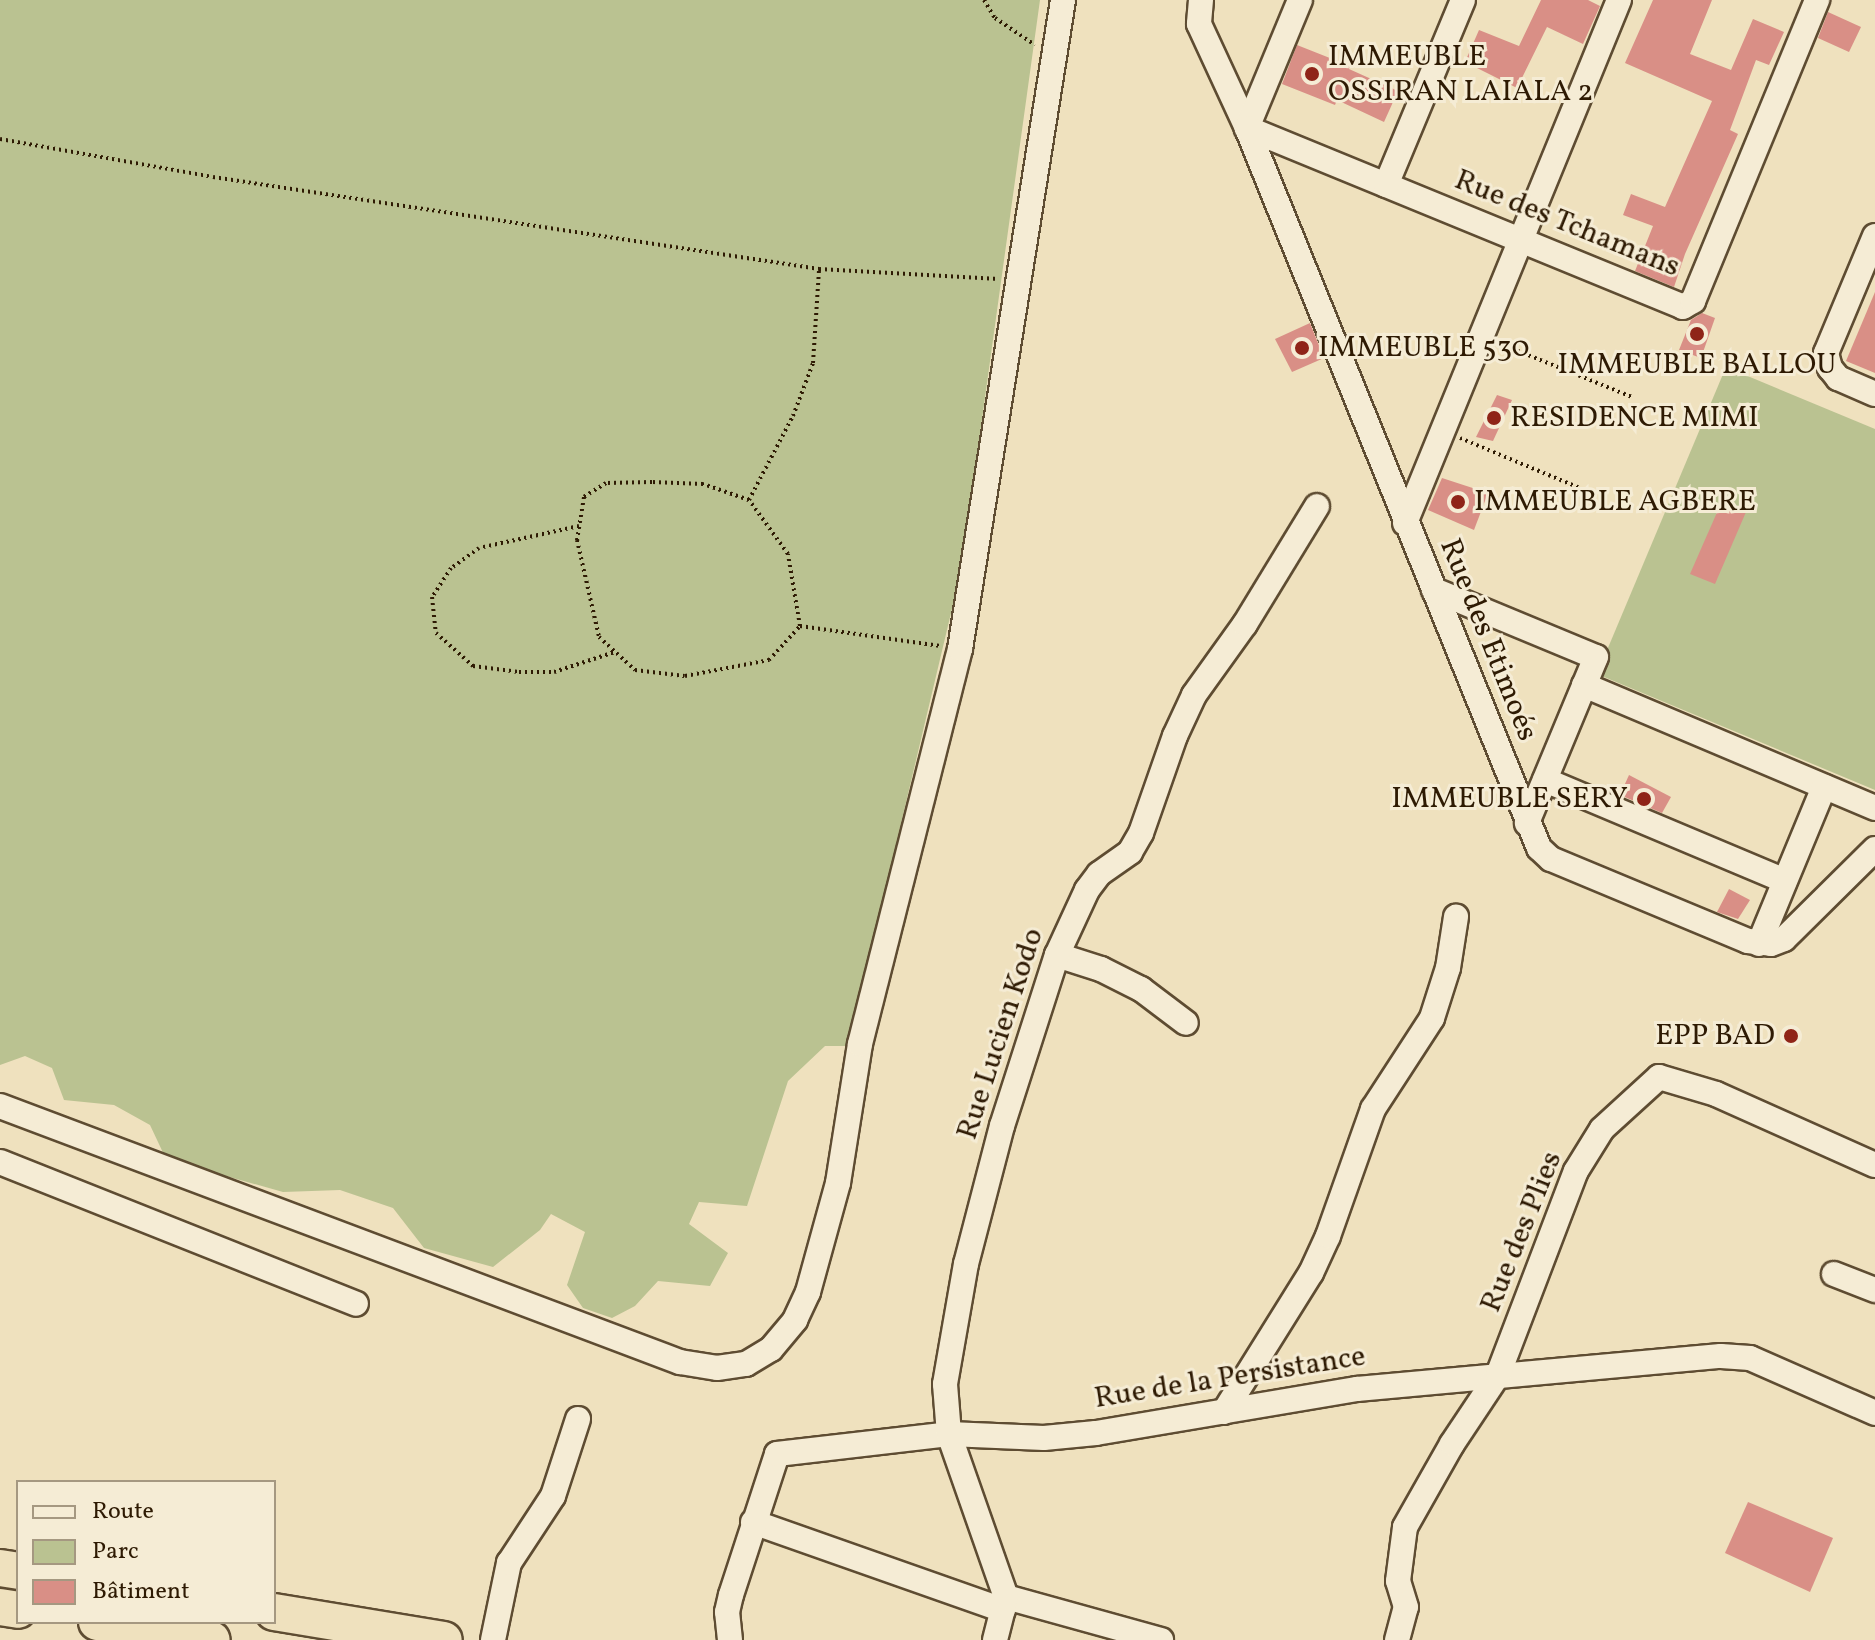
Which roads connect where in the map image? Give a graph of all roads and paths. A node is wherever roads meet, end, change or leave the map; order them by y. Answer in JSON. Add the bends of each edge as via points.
{"nodes":[{"id":1,"x":984,"y":0,"type":"edge"},
{"id":2,"x":1063,"y":0,"type":"edge"},
{"id":3,"x":1201,"y":0,"type":"edge"},
{"id":4,"x":1300,"y":0,"type":"edge"},
{"id":5,"x":1463,"y":0,"type":"edge"},
{"id":6,"x":1619,"y":0,"type":"edge"},
{"id":7,"x":1817,"y":0,"type":"edge"},
{"id":8,"x":1053,"y":57,"type":"junction"},
{"id":9,"x":1247,"y":128,"type":"junction"},
{"id":10,"x":0,"y":139,"type":"edge"},
{"id":11,"x":1386,"y":185,"type":"junction"},
{"id":12,"x":1875,"y":236,"type":"edge"},
{"id":13,"x":1522,"y":241,"type":"junction"},
{"id":14,"x":819,"y":269,"type":"junction"},
{"id":15,"x":1018,"y":280,"type":"junction"},
{"id":16,"x":1482,"y":336,"type":"junction"},
{"id":17,"x":1875,"y":394,"type":"edge"},
{"id":18,"x":1632,"y":397,"type":"dead end"},
{"id":19,"x":1443,"y":432,"type":"junction"},
{"id":20,"x":1594,"y":494,"type":"dead end"},
{"id":21,"x":749,"y":500,"type":"junction"},
{"id":22,"x":1317,"y":506,"type":"dead end"},
{"id":23,"x":1405,"y":523,"type":"junction"},
{"id":24,"x":579,"y":526,"type":"junction"},
{"id":25,"x":1434,"y":590,"type":"junction"},
{"id":26,"x":800,"y":626,"type":"junction"},
{"id":27,"x":960,"y":649,"type":"junction"},
{"id":28,"x":615,"y":652,"type":"junction"},
{"id":29,"x":1584,"y":685,"type":"junction"},
{"id":30,"x":1545,"y":780,"type":"junction"},
{"id":31,"x":1824,"y":787,"type":"junction"},
{"id":32,"x":1875,"y":808,"type":"edge"},
{"id":33,"x":1527,"y":823,"type":"junction"},
{"id":34,"x":1875,"y":849,"type":"edge"},
{"id":35,"x":1785,"y":881,"type":"junction"},
{"id":36,"x":1456,"y":917,"type":"dead end"},
{"id":37,"x":1759,"y":944,"type":"junction"},
{"id":38,"x":1057,"y":955,"type":"junction"},
{"id":39,"x":1186,"y":1023,"type":"dead end"},
{"id":40,"x":0,"y":1106,"type":"edge"},
{"id":41,"x":0,"y":1162,"type":"edge"},
{"id":42,"x":1875,"y":1165,"type":"edge"},
{"id":43,"x":1834,"y":1274,"type":"dead end"},
{"id":44,"x":1875,"y":1290,"type":"edge"},
{"id":45,"x":356,"y":1304,"type":"dead end"},
{"id":46,"x":1498,"y":1375,"type":"junction"},
{"id":47,"x":1224,"y":1412,"type":"junction"},
{"id":48,"x":1875,"y":1413,"type":"edge"},
{"id":49,"x":578,"y":1419,"type":"dead end"},
{"id":50,"x":949,"y":1434,"type":"junction"},
{"id":51,"x":753,"y":1522,"type":"junction"},
{"id":52,"x":1004,"y":1604,"type":"junction"},
{"id":53,"x":276,"y":1612,"type":"edge"},
{"id":54,"x":110,"y":1624,"type":"edge"},
{"id":55,"x":212,"y":1640,"type":"edge"},
{"id":56,"x":444,"y":1640,"type":"edge"},
{"id":57,"x":493,"y":1640,"type":"edge"},
{"id":58,"x":730,"y":1640,"type":"edge"},
{"id":59,"x":995,"y":1640,"type":"edge"},
{"id":60,"x":1161,"y":1640,"type":"edge"},
{"id":61,"x":1397,"y":1640,"type":"edge"}],
"edges":[{"from":1,"to":8,"type":"path","via":[[995,18]]},
{"from":2,"to":8,"type":"street"},
{"from":3,"to":9,"type":"street","name":"Rue des Etimoés","via":[[1199,24]]},
{"from":4,"to":9,"type":"street"},
{"from":5,"to":11,"type":"street"},
{"from":6,"to":13,"type":"street"},
{"from":7,"to":13,"type":"street","name":"Rue des Tchamans","via":[[1690,306]]},
{"from":8,"to":15,"type":"street"},
{"from":9,"to":11,"type":"street","name":"Rue des Tchamans"},
{"from":9,"to":23,"type":"street","name":"Rue des Etimoés"},
{"from":10,"to":14,"type":"path","via":[[213,177]]},
{"from":11,"to":13,"type":"street","name":"Rue des Tchamans"},
{"from":12,"to":17,"type":"street","via":[[1826,353],[1838,378]]},
{"from":13,"to":16,"type":"street"},
{"from":14,"to":15,"type":"path"},
{"from":14,"to":21,"type":"path","via":[[813,363],[793,416]]},
{"from":15,"to":27,"type":"street"},
{"from":16,"to":18,"type":"path"},
{"from":16,"to":19,"type":"street"},
{"from":19,"to":20,"type":"path"},
{"from":19,"to":23,"type":"street"},
{"from":21,"to":24,"type":"path","via":[[703,484],[606,483],[584,497]]},
{"from":21,"to":26,"type":"path","via":[[788,554]]},
{"from":22,"to":38,"type":"street","name":"Rue Lucien Kodo","via":[[1245,624],[1194,695],[1141,833],[1130,852],[1099,874],[1087,890]]},
{"from":23,"to":25,"type":"street","name":"Rue des Etimoés"},
{"from":24,"to":28,"type":"path","via":[[577,540],[599,637]]},
{"from":24,"to":28,"type":"path","via":[[479,548],[451,568],[432,597],[436,633],[473,666],[519,672],[554,672]]},
{"from":25,"to":29,"type":"street","via":[[1596,657]]},
{"from":25,"to":33,"type":"street","name":"Rue des Etimoés"},
{"from":26,"to":27,"type":"path"},
{"from":26,"to":28,"type":"path","via":[[769,660],[685,676],[635,670]]},
{"from":27,"to":40,"type":"street","via":[[860,1044],[838,1183],[808,1292],[795,1320],[760,1357],[746,1364],[717,1368],[680,1362]]},
{"from":29,"to":30,"type":"street"},
{"from":29,"to":31,"type":"street"},
{"from":30,"to":33,"type":"street"},
{"from":30,"to":35,"type":"street"},
{"from":31,"to":32,"type":"street"},
{"from":31,"to":35,"type":"street"},
{"from":33,"to":37,"type":"street","name":"Rue des Etimoés","via":[[1551,859]]},
{"from":34,"to":37,"type":"street","via":[[1784,939]]},
{"from":35,"to":37,"type":"street"},
{"from":36,"to":47,"type":"street","via":[[1448,968],[1432,1018],[1373,1109],[1311,1273]]},
{"from":38,"to":39,"type":"street","via":[[1141,989]]},
{"from":38,"to":50,"type":"street","name":"Rue Lucien Kodo","via":[[1002,1126],[966,1264],[945,1384]]},
{"from":41,"to":45,"type":"street"},
{"from":42,"to":46,"type":"street","name":"Rue des Plies","via":[[1716,1094],[1659,1077],[1602,1129],[1576,1171]]},
{"from":43,"to":44,"type":"street"},
{"from":46,"to":47,"type":"street","name":"Rue de la Persistance","via":[[1357,1389]]},
{"from":46,"to":48,"type":"street","name":"Rue de la Persistance","via":[[1700,1357],[1750,1358]]},
{"from":46,"to":61,"type":"street","name":"Rue des Plies","via":[[1405,1527],[1398,1581],[1406,1607]]},
{"from":47,"to":50,"type":"street","name":"Rue de la Persistance","via":[[1044,1438]]},
{"from":49,"to":57,"type":"street","via":[[553,1496],[509,1563]]},
{"from":50,"to":51,"type":"street","name":"Rue de la Persistance","via":[[777,1454]]},
{"from":50,"to":52,"type":"street","name":"Rue Lucien Kodo"},
{"from":51,"to":52,"type":"street"},
{"from":51,"to":58,"type":"street","name":"Rue de la Persistance","via":[[727,1612]]},
{"from":52,"to":59,"type":"street"},
{"from":52,"to":60,"type":"street"},
{"from":53,"to":56,"type":"highway"},
{"from":54,"to":55,"type":"highway"}]}
